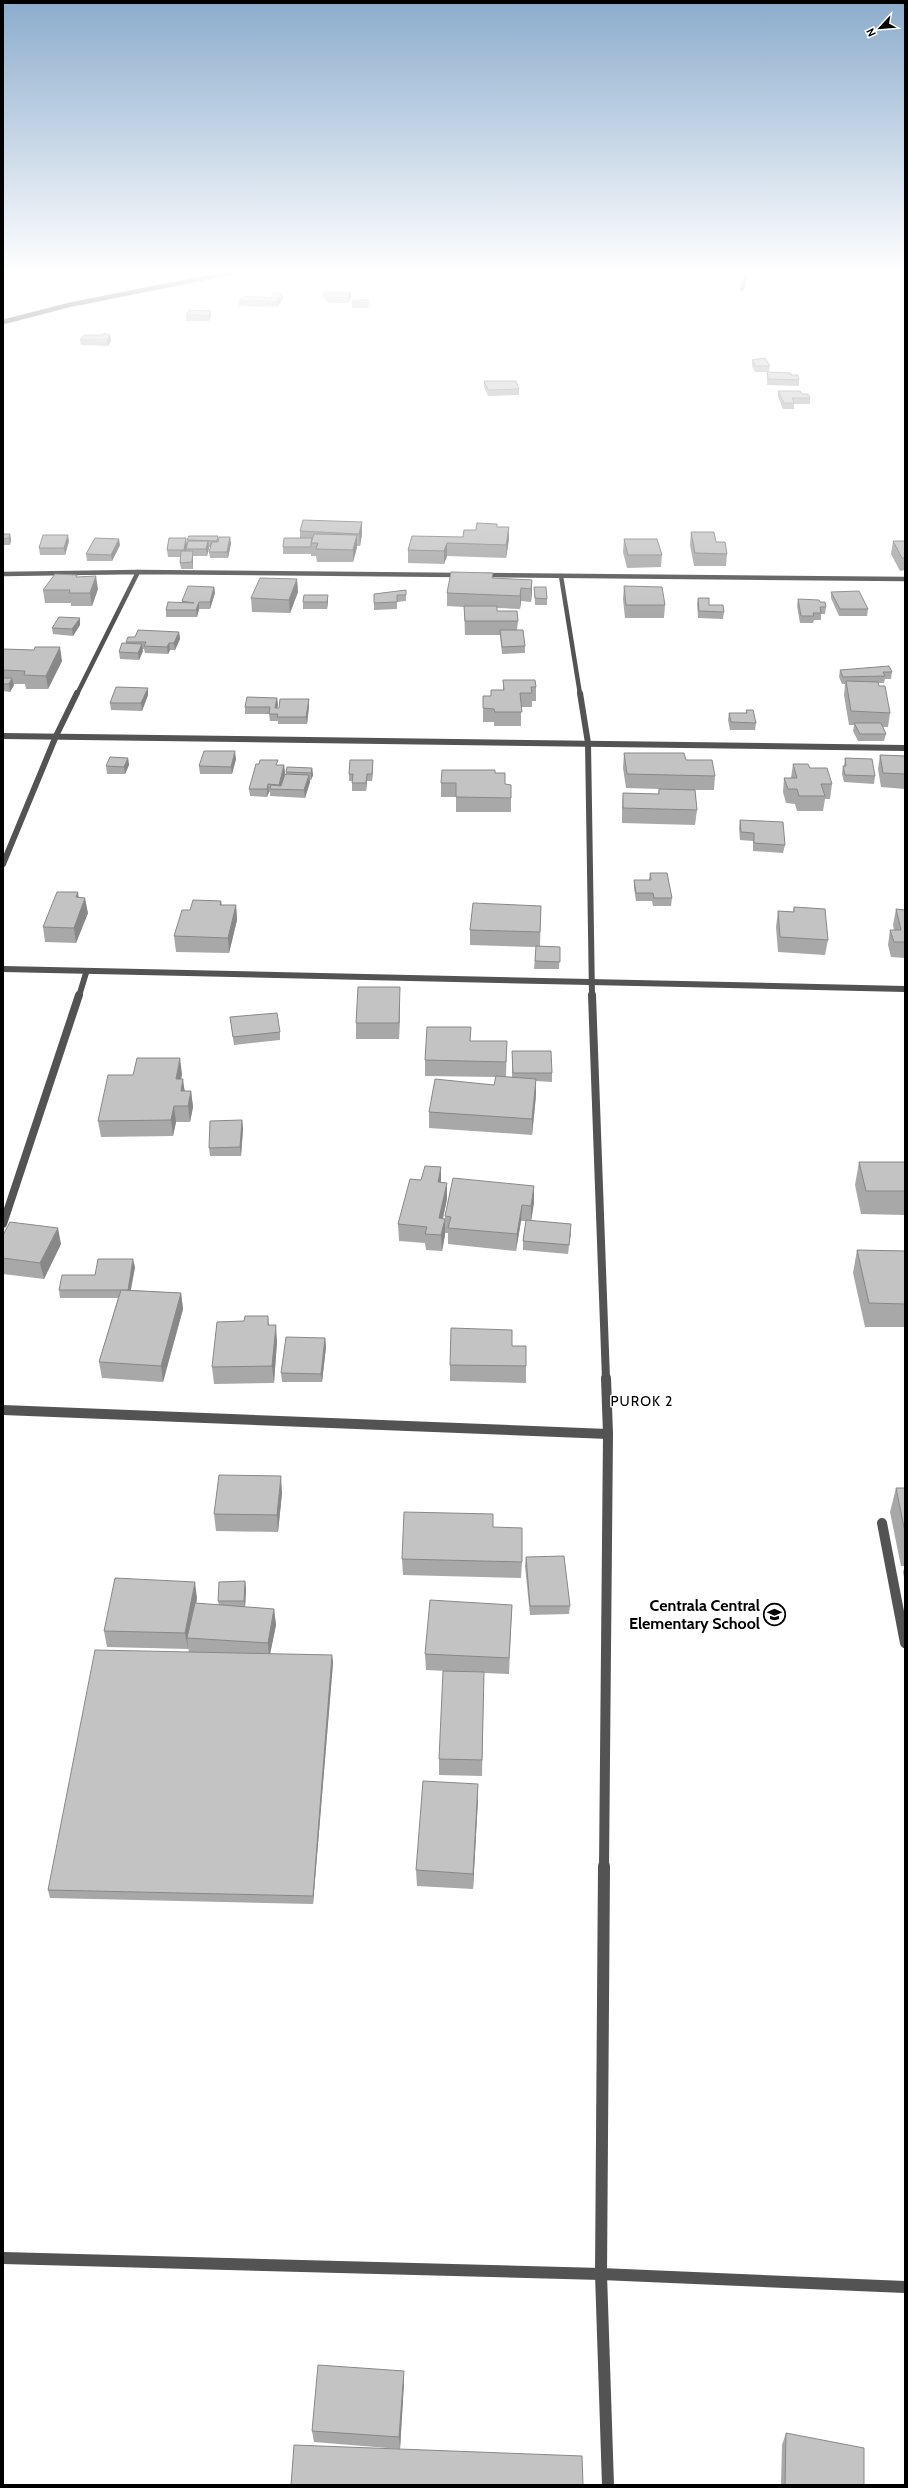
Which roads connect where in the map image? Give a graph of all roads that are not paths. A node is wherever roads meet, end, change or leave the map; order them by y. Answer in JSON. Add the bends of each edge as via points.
{"nodes":[{"id":1,"x":138,"y":572,"type":"junction"},
{"id":2,"x":3,"y":574,"type":"edge"},
{"id":3,"x":465,"y":575,"type":"edge"},
{"id":4,"x":481,"y":575,"type":"edge"},
{"id":5,"x":561,"y":576,"type":"junction"},
{"id":6,"x":905,"y":579,"type":"edge"},
{"id":7,"x":3,"y":736,"type":"edge"},
{"id":8,"x":56,"y":736,"type":"junction"},
{"id":9,"x":588,"y":743,"type":"junction"},
{"id":10,"x":905,"y":748,"type":"edge"},
{"id":11,"x":3,"y":864,"type":"edge"},
{"id":12,"x":3,"y":969,"type":"edge"},
{"id":13,"x":86,"y":973,"type":"junction"},
{"id":14,"x":591,"y":980,"type":"junction"},
{"id":15,"x":905,"y":989,"type":"edge"},
{"id":16,"x":3,"y":1224,"type":"edge"},
{"id":17,"x":3,"y":1410,"type":"edge"},
{"id":18,"x":608,"y":1434,"type":"junction"},
{"id":19,"x":882,"y":1523,"type":"dead end"},
{"id":20,"x":905,"y":1643,"type":"edge"},
{"id":21,"x":3,"y":2258,"type":"edge"},
{"id":22,"x":601,"y":2274,"type":"junction"},
{"id":23,"x":905,"y":2287,"type":"edge"},
{"id":24,"x":608,"y":2485,"type":"edge"}],
"edges":[{"from":1,"to":2,"type":"street"},
{"from":1,"to":3,"type":"street"},
{"from":1,"to":8,"type":"street"},
{"from":4,"to":5,"type":"street"},
{"from":5,"to":6,"type":"street"},
{"from":5,"to":9,"type":"street"},
{"from":7,"to":8,"type":"street"},
{"from":8,"to":9,"type":"street"},
{"from":8,"to":11,"type":"street"},
{"from":9,"to":10,"type":"street"},
{"from":9,"to":14,"type":"street"},
{"from":12,"to":13,"type":"street"},
{"from":13,"to":14,"type":"street"},
{"from":13,"to":16,"type":"street"},
{"from":14,"to":15,"type":"street"},
{"from":14,"to":18,"type":"street"},
{"from":17,"to":18,"type":"street"},
{"from":18,"to":22,"type":"street"},
{"from":19,"to":20,"type":"street"},
{"from":21,"to":22,"type":"street"},
{"from":22,"to":23,"type":"street"},
{"from":22,"to":24,"type":"street"}]}
